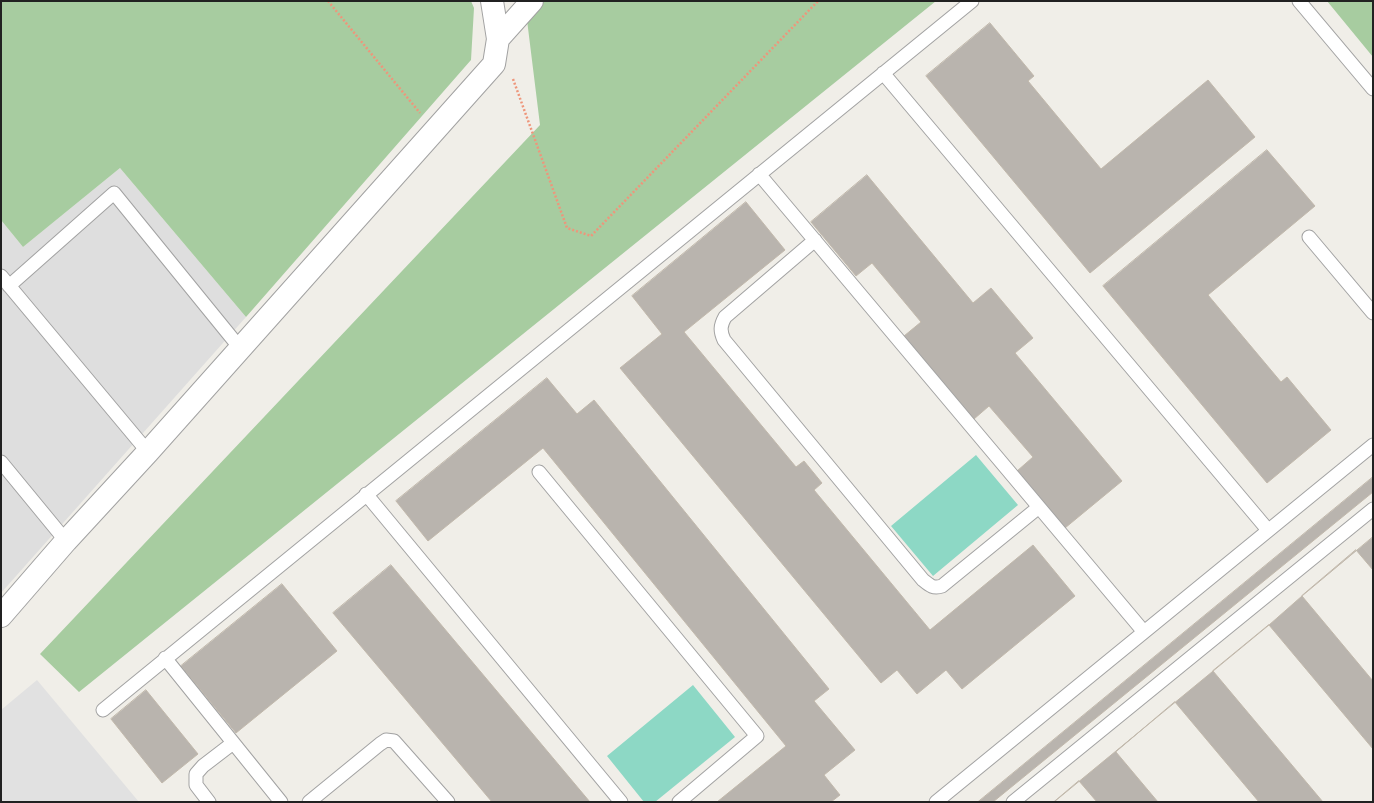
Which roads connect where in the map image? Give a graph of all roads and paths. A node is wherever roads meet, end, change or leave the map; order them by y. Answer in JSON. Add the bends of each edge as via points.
{"nodes":[{"id":1,"x":328,"y":1,"type":"edge"},
{"id":2,"x":492,"y":1,"type":"edge"},
{"id":3,"x":532,"y":1,"type":"edge"},
{"id":4,"x":818,"y":1,"type":"edge"},
{"id":5,"x":972,"y":1,"type":"edge"},
{"id":6,"x":1299,"y":1,"type":"edge"},
{"id":7,"x":498,"y":39,"type":"junction"},
{"id":8,"x":883,"y":73,"type":"junction"},
{"id":9,"x":512,"y":75,"type":"dead end"},
{"id":10,"x":1373,"y":89,"type":"edge"},
{"id":11,"x":435,"y":130,"type":"junction"},
{"id":12,"x":759,"y":174,"type":"junction"},
{"id":13,"x":1309,"y":237,"type":"dead end"},
{"id":14,"x":815,"y":240,"type":"junction"},
{"id":15,"x":5,"y":281,"type":"edge"},
{"id":16,"x":1373,"y":313,"type":"edge"},
{"id":17,"x":240,"y":348,"type":"junction"},
{"id":18,"x":1373,"y":444,"type":"edge"},
{"id":19,"x":148,"y":452,"type":"junction"},
{"id":20,"x":1,"y":462,"type":"edge"},
{"id":21,"x":539,"y":472,"type":"dead end"},
{"id":22,"x":366,"y":494,"type":"junction"},
{"id":23,"x":1039,"y":508,"type":"junction"},
{"id":24,"x":1373,"y":509,"type":"edge"},
{"id":25,"x":1268,"y":530,"type":"junction"},
{"id":26,"x":66,"y":541,"type":"junction"},
{"id":27,"x":1,"y":616,"type":"edge"},
{"id":28,"x":1144,"y":632,"type":"junction"},
{"id":29,"x":165,"y":658,"type":"junction"},
{"id":30,"x":103,"y":710,"type":"dead end"},
{"id":31,"x":233,"y":743,"type":"junction"},
{"id":32,"x":209,"y":802,"type":"edge"},
{"id":33,"x":281,"y":802,"type":"edge"},
{"id":34,"x":309,"y":802,"type":"edge"},
{"id":35,"x":448,"y":802,"type":"edge"},
{"id":36,"x":620,"y":802,"type":"edge"},
{"id":37,"x":680,"y":802,"type":"edge"},
{"id":38,"x":936,"y":802,"type":"edge"},
{"id":39,"x":1013,"y":802,"type":"edge"}],
"edges":[{"from":1,"to":11,"type":"path"},
{"from":2,"to":7,"type":"street"},
{"from":3,"to":7,"type":"street"},
{"from":4,"to":9,"type":"path","via":[[590,236],[567,228]]},
{"from":5,"to":8,"type":"lane"},
{"from":6,"to":10,"type":"lane"},
{"from":7,"to":11,"type":"street","via":[[494,64]]},
{"from":8,"to":12,"type":"lane"},
{"from":8,"to":25,"type":"lane"},
{"from":11,"to":17,"type":"street"},
{"from":12,"to":14,"type":"lane"},
{"from":12,"to":22,"type":"lane"},
{"from":13,"to":16,"type":"lane"},
{"from":14,"to":23,"type":"lane"},
{"from":14,"to":23,"type":"lane","via":[[725,318],[721,324],[721,332],[724,340],[923,580],[930,586],[942,586]]},
{"from":15,"to":17,"type":"lane","via":[[114,193]]},
{"from":15,"to":19,"type":"lane"},
{"from":17,"to":19,"type":"street"},
{"from":18,"to":25,"type":"lane"},
{"from":19,"to":26,"type":"street"},
{"from":20,"to":26,"type":"lane"},
{"from":21,"to":37,"type":"lane","via":[[757,736]]},
{"from":22,"to":29,"type":"lane"},
{"from":22,"to":36,"type":"lane"},
{"from":23,"to":28,"type":"lane"},
{"from":24,"to":39,"type":"lane"},
{"from":25,"to":28,"type":"lane"},
{"from":26,"to":27,"type":"street"},
{"from":28,"to":38,"type":"lane"},
{"from":29,"to":30,"type":"lane"},
{"from":29,"to":31,"type":"lane"},
{"from":31,"to":32,"type":"lane","via":[[196,774],[196,785]]},
{"from":31,"to":33,"type":"lane"},
{"from":34,"to":35,"type":"lane","via":[[380,744],[386,740],[394,740]]}]}
